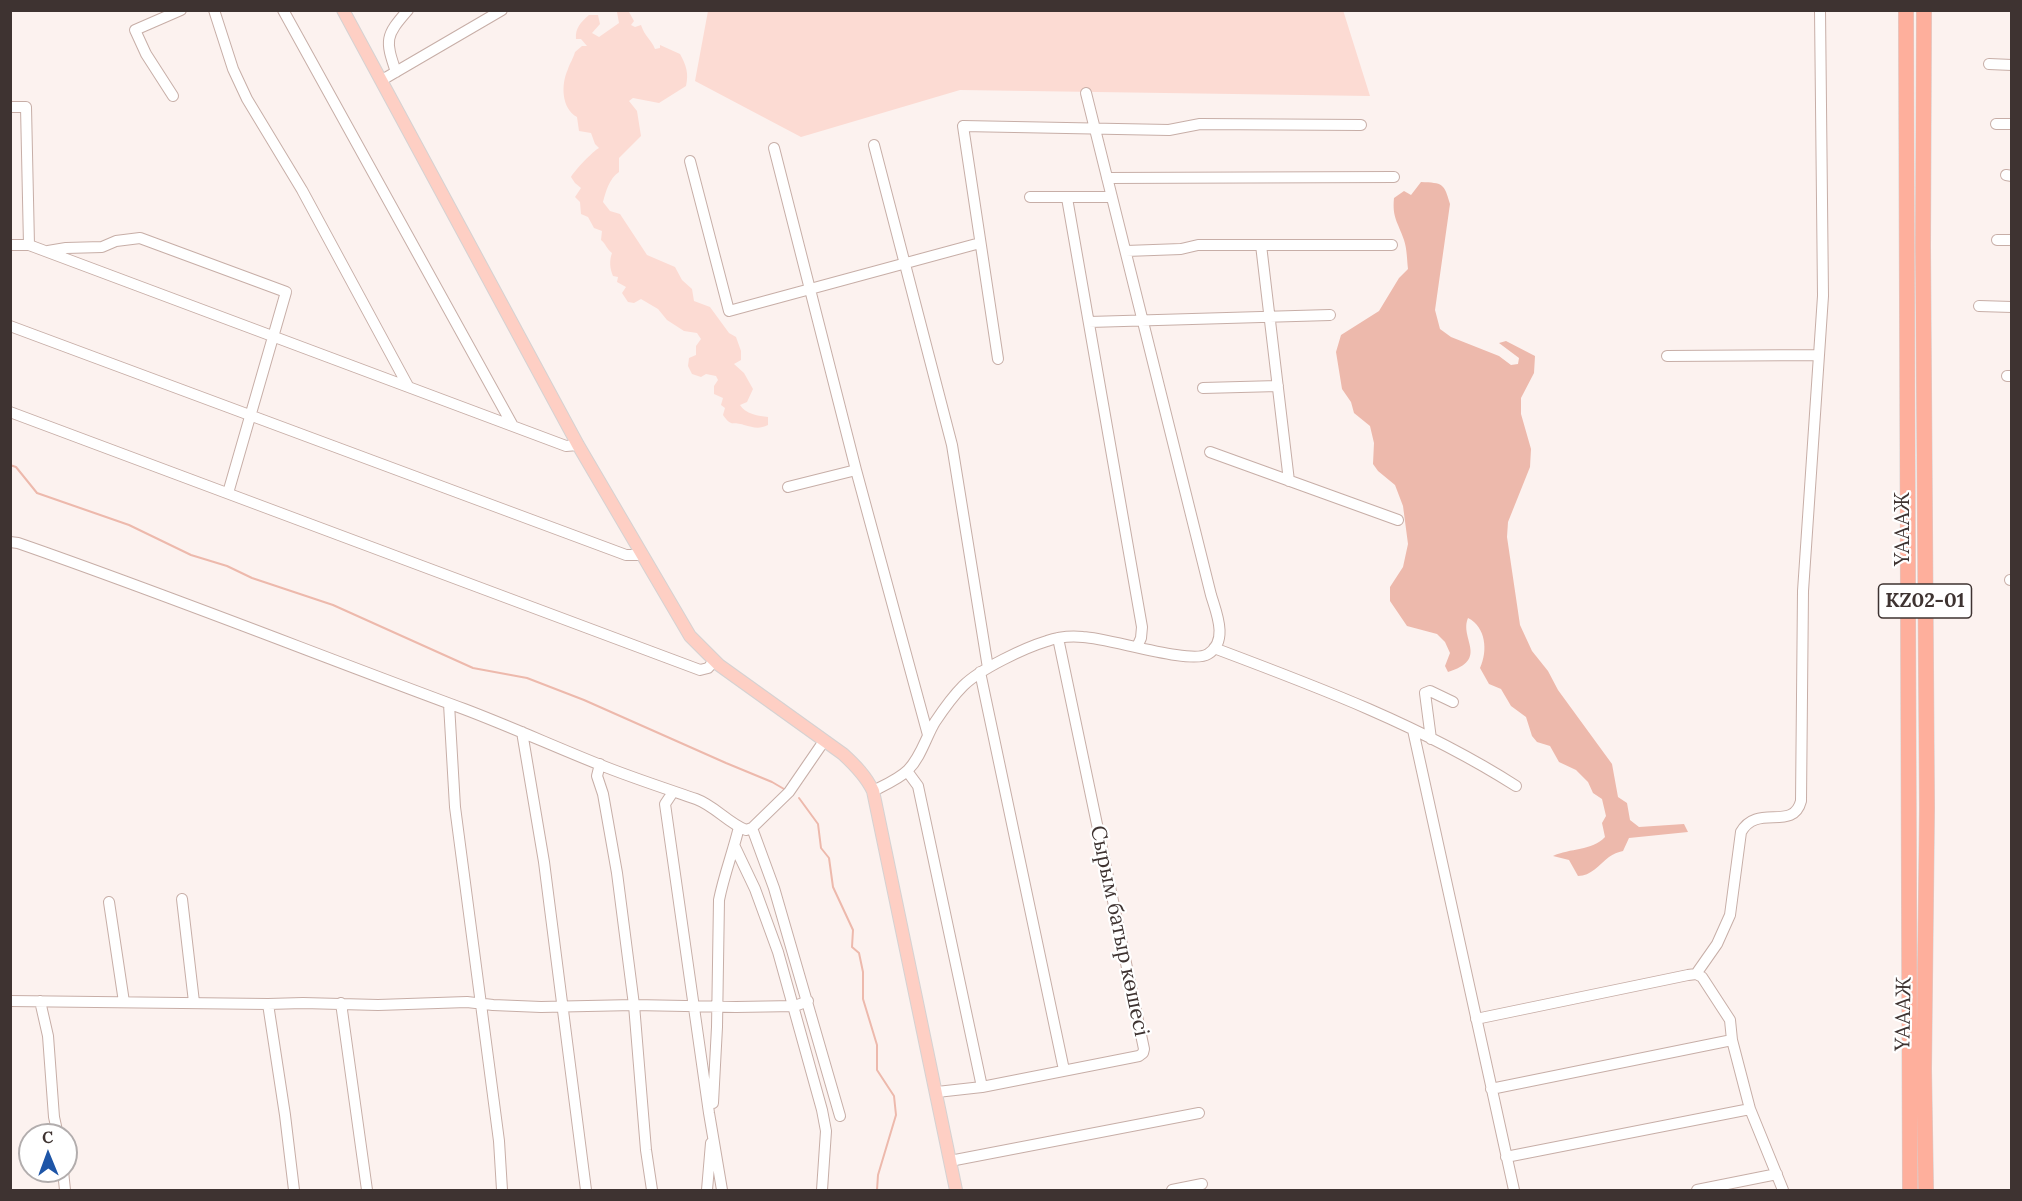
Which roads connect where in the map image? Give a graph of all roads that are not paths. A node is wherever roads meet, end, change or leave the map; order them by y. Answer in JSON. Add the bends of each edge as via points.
{"nodes":[{"id":1,"x":181,"y":10,"type":"edge"},
{"id":2,"x":214,"y":10,"type":"edge"},
{"id":3,"x":284,"y":10,"type":"edge"},
{"id":4,"x":343,"y":10,"type":"edge"},
{"id":5,"x":408,"y":10,"type":"edge"},
{"id":6,"x":502,"y":10,"type":"edge"},
{"id":7,"x":1820,"y":10,"type":"edge"},
{"id":8,"x":1906,"y":10,"type":"edge"},
{"id":9,"x":1924,"y":10,"type":"edge"},
{"id":10,"x":1989,"y":64,"type":"dead end"},
{"id":11,"x":2012,"y":65,"type":"edge"},
{"id":12,"x":396,"y":72,"type":"junction"},
{"id":13,"x":382,"y":80,"type":"junction"},
{"id":14,"x":1086,"y":93,"type":"dead end"},
{"id":15,"x":173,"y":96,"type":"dead end"},
{"id":16,"x":10,"y":107,"type":"edge"},
{"id":17,"x":1996,"y":124,"type":"dead end"},
{"id":18,"x":2012,"y":124,"type":"edge"},
{"id":19,"x":1361,"y":125,"type":"dead end"},
{"id":20,"x":1095,"y":129,"type":"junction"},
{"id":21,"x":874,"y":145,"type":"dead end"},
{"id":22,"x":774,"y":148,"type":"dead end"},
{"id":23,"x":690,"y":161,"type":"dead end"},
{"id":24,"x":1394,"y":177,"type":"dead end"},
{"id":25,"x":1107,"y":178,"type":"junction"},
{"id":26,"x":1030,"y":197,"type":"dead end"},
{"id":27,"x":1112,"y":197,"type":"junction"},
{"id":28,"x":1067,"y":198,"type":"junction"},
{"id":29,"x":1997,"y":240,"type":"dead end"},
{"id":30,"x":2012,"y":240,"type":"edge"},
{"id":31,"x":980,"y":243,"type":"junction"},
{"id":32,"x":1392,"y":244,"type":"dead end"},
{"id":33,"x":10,"y":245,"type":"edge"},
{"id":34,"x":29,"y":245,"type":"junction"},
{"id":35,"x":1261,"y":245,"type":"junction"},
{"id":36,"x":1126,"y":251,"type":"junction"},
{"id":37,"x":46,"y":252,"type":"junction"},
{"id":38,"x":905,"y":263,"type":"junction"},
{"id":39,"x":809,"y":289,"type":"junction"},
{"id":40,"x":1979,"y":306,"type":"dead end"},
{"id":41,"x":2012,"y":307,"type":"edge"},
{"id":42,"x":1329,"y":315,"type":"dead end"},
{"id":43,"x":1269,"y":317,"type":"junction"},
{"id":44,"x":1144,"y":320,"type":"junction"},
{"id":45,"x":1089,"y":322,"type":"junction"},
{"id":46,"x":10,"y":326,"type":"edge"},
{"id":47,"x":273,"y":335,"type":"junction"},
{"id":48,"x":1819,"y":355,"type":"junction"},
{"id":49,"x":1667,"y":356,"type":"dead end"},
{"id":50,"x":998,"y":359,"type":"dead end"},
{"id":51,"x":408,"y":386,"type":"junction"},
{"id":52,"x":1278,"y":386,"type":"junction"},
{"id":53,"x":1203,"y":388,"type":"dead end"},
{"id":54,"x":10,"y":412,"type":"edge"},
{"id":55,"x":251,"y":415,"type":"junction"},
{"id":56,"x":513,"y":426,"type":"junction"},
{"id":57,"x":578,"y":445,"type":"junction"},
{"id":58,"x":1210,"y":452,"type":"dead end"},
{"id":59,"x":856,"y":470,"type":"junction"},
{"id":60,"x":1289,"y":481,"type":"junction"},
{"id":61,"x":788,"y":487,"type":"dead end"},
{"id":62,"x":228,"y":493,"type":"junction"},
{"id":63,"x":1398,"y":520,"type":"dead end"},
{"id":64,"x":10,"y":542,"type":"edge"},
{"id":65,"x":643,"y":555,"type":"junction"},
{"id":66,"x":1058,"y":638,"type":"junction"},
{"id":67,"x":1137,"y":646,"type":"junction"},
{"id":68,"x":1214,"y":648,"type":"junction"},
{"id":69,"x":714,"y":661,"type":"junction"},
{"id":70,"x":984,"y":670,"type":"junction"},
{"id":71,"x":1453,"y":702,"type":"dead end"},
{"id":72,"x":449,"y":704,"type":"junction"},
{"id":73,"x":1413,"y":729,"type":"junction"},
{"id":74,"x":522,"y":732,"type":"junction"},
{"id":75,"x":928,"y":735,"type":"junction"},
{"id":76,"x":1431,"y":739,"type":"junction"},
{"id":77,"x":824,"y":741,"type":"junction"},
{"id":78,"x":600,"y":765,"type":"junction"},
{"id":79,"x":907,"y":771,"type":"junction"},
{"id":80,"x":1516,"y":786,"type":"dead end"},
{"id":81,"x":873,"y":791,"type":"junction"},
{"id":82,"x":673,"y":792,"type":"junction"},
{"id":83,"x":739,"y":827,"type":"junction"},
{"id":84,"x":752,"y":828,"type":"junction"},
{"id":85,"x":735,"y":847,"type":"junction"},
{"id":86,"x":182,"y":900,"type":"dead end"},
{"id":87,"x":109,"y":902,"type":"dead end"},
{"id":88,"x":1696,"y":975,"type":"junction"},
{"id":89,"x":10,"y":1001,"type":"edge"},
{"id":90,"x":40,"y":1001,"type":"junction"},
{"id":91,"x":808,"y":1001,"type":"junction"},
{"id":92,"x":124,"y":1002,"type":"junction"},
{"id":93,"x":194,"y":1002,"type":"junction"},
{"id":94,"x":340,"y":1003,"type":"junction"},
{"id":95,"x":481,"y":1003,"type":"junction"},
{"id":96,"x":268,"y":1004,"type":"junction"},
{"id":97,"x":562,"y":1005,"type":"junction"},
{"id":98,"x":634,"y":1005,"type":"junction"},
{"id":99,"x":694,"y":1005,"type":"junction"},
{"id":100,"x":717,"y":1006,"type":"junction"},
{"id":101,"x":795,"y":1006,"type":"junction"},
{"id":102,"x":1476,"y":1018,"type":"junction"},
{"id":103,"x":1732,"y":1040,"type":"junction"},
{"id":104,"x":1064,"y":1070,"type":"junction"},
{"id":105,"x":982,"y":1087,"type":"junction"},
{"id":106,"x":1491,"y":1089,"type":"junction"},
{"id":107,"x":937,"y":1092,"type":"junction"},
{"id":108,"x":1750,"y":1109,"type":"junction"},
{"id":109,"x":1199,"y":1113,"type":"dead end"},
{"id":110,"x":840,"y":1116,"type":"dead end"},
{"id":111,"x":712,"y":1122,"type":"junction"},
{"id":112,"x":55,"y":1123,"type":"edge"},
{"id":113,"x":1506,"y":1157,"type":"junction"},
{"id":114,"x":950,"y":1161,"type":"junction"},
{"id":115,"x":1777,"y":1174,"type":"junction"},
{"id":116,"x":1203,"y":1184,"type":"dead end"},
{"id":117,"x":294,"y":1191,"type":"edge"},
{"id":118,"x":367,"y":1191,"type":"edge"},
{"id":119,"x":502,"y":1191,"type":"edge"},
{"id":120,"x":586,"y":1191,"type":"edge"},
{"id":121,"x":652,"y":1191,"type":"edge"},
{"id":122,"x":707,"y":1191,"type":"edge"},
{"id":123,"x":722,"y":1191,"type":"edge"},
{"id":124,"x":822,"y":1191,"type":"edge"},
{"id":125,"x":956,"y":1191,"type":"edge"},
{"id":126,"x":1172,"y":1191,"type":"edge"},
{"id":127,"x":1514,"y":1191,"type":"edge"},
{"id":128,"x":1697,"y":1191,"type":"edge"},
{"id":129,"x":1783,"y":1191,"type":"edge"},
{"id":130,"x":1910,"y":1191,"type":"edge"},
{"id":131,"x":1926,"y":1191,"type":"edge"}],
"edges":[{"from":1,"to":15,"type":"street","via":[[135,30]]},
{"from":2,"to":51,"type":"street","via":[[247,99],[302,190]]},
{"from":3,"to":56,"type":"street"},
{"from":4,"to":13,"type":"main road"},
{"from":5,"to":12,"type":"street","via":[[388,38]]},
{"from":6,"to":12,"type":"street"},
{"from":7,"to":48,"type":"street","via":[[1823,296]]},
{"from":8,"to":130,"type":"highway","name":"ҮАААЖ","number":"KZ02-01"},
{"from":9,"to":131,"type":"highway","name":"ҮАААЖ","number":"KZ02-01"},
{"from":10,"to":11,"type":"street"},
{"from":12,"to":13,"type":"street"},
{"from":13,"to":57,"type":"main road"},
{"from":14,"to":20,"type":"street"},
{"from":16,"to":34,"type":"street","via":[[26,107]]},
{"from":17,"to":18,"type":"street"},
{"from":19,"to":20,"type":"street","via":[[1200,124],[1169,130]]},
{"from":20,"to":25,"type":"street"},
{"from":20,"to":31,"type":"street","via":[[963,126]]},
{"from":21,"to":38,"type":"street"},
{"from":22,"to":39,"type":"street"},
{"from":23,"to":39,"type":"street","via":[[729,311]]},
{"from":24,"to":25,"type":"street"},
{"from":25,"to":27,"type":"street"},
{"from":26,"to":28,"type":"street"},
{"from":27,"to":28,"type":"street"},
{"from":27,"to":36,"type":"street"},
{"from":28,"to":45,"type":"street"},
{"from":29,"to":30,"type":"street"},
{"from":31,"to":38,"type":"street"},
{"from":31,"to":50,"type":"street"},
{"from":32,"to":35,"type":"street"},
{"from":33,"to":34,"type":"street"},
{"from":34,"to":37,"type":"street"},
{"from":35,"to":36,"type":"street"},
{"from":35,"to":43,"type":"street"},
{"from":36,"to":44,"type":"street"},
{"from":37,"to":47,"type":"street"},
{"from":37,"to":47,"type":"street","via":[[140,238],[151,242],[286,292]]},
{"from":38,"to":39,"type":"street"},
{"from":38,"to":70,"type":"street","via":[[952,445]]},
{"from":39,"to":59,"type":"street"},
{"from":40,"to":41,"type":"street"},
{"from":42,"to":43,"type":"street"},
{"from":43,"to":44,"type":"street"},
{"from":43,"to":52,"type":"street"},
{"from":44,"to":45,"type":"street"},
{"from":44,"to":68,"type":"street","via":[[1220,624]]},
{"from":45,"to":67,"type":"street","via":[[1142,627]]},
{"from":46,"to":55,"type":"street"},
{"from":47,"to":51,"type":"street"},
{"from":47,"to":55,"type":"street"},
{"from":48,"to":49,"type":"street"},
{"from":48,"to":88,"type":"street","via":[[1803,591],[1801,801],[1791,816],[1752,819],[1741,832],[1730,915]]},
{"from":51,"to":56,"type":"street"},
{"from":52,"to":53,"type":"street"},
{"from":52,"to":60,"type":"street"},
{"from":54,"to":62,"type":"street"},
{"from":55,"to":62,"type":"street"},
{"from":55,"to":65,"type":"street","via":[[627,555]]},
{"from":56,"to":57,"type":"street","via":[[566,446]]},
{"from":57,"to":65,"type":"main road"},
{"from":58,"to":60,"type":"street"},
{"from":59,"to":61,"type":"street"},
{"from":59,"to":75,"type":"street"},
{"from":60,"to":63,"type":"street"},
{"from":62,"to":69,"type":"street","via":[[700,670]]},
{"from":64,"to":72,"type":"street","via":[[113,576]]},
{"from":65,"to":69,"type":"main road","via":[[690,636]]},
{"from":66,"to":67,"type":"street","via":[[1083,637]]},
{"from":66,"to":70,"type":"street"},
{"from":66,"to":104,"type":"street","name":"Сырым батыр көшесі","via":[[1144,1049],[1139,1056]]},
{"from":67,"to":68,"type":"street","via":[[1198,657],[1208,655]]},
{"from":68,"to":73,"type":"street","via":[[1350,700]]},
{"from":69,"to":77,"type":"main road"},
{"from":70,"to":75,"type":"street","via":[[963,686]]},
{"from":70,"to":104,"type":"street"},
{"from":71,"to":76,"type":"street","via":[[1430,691],[1425,693]]},
{"from":72,"to":74,"type":"street"},
{"from":72,"to":95,"type":"street","via":[[455,807]]},
{"from":73,"to":76,"type":"street"},
{"from":73,"to":102,"type":"street"},
{"from":74,"to":78,"type":"street"},
{"from":74,"to":97,"type":"street"},
{"from":75,"to":79,"type":"street"},
{"from":76,"to":80,"type":"street"},
{"from":77,"to":81,"type":"main road","via":[[855,765]]},
{"from":77,"to":84,"type":"street","via":[[800,779]]},
{"from":78,"to":82,"type":"street"},
{"from":78,"to":98,"type":"street","via":[[597,776],[617,873]]},
{"from":79,"to":81,"type":"street"},
{"from":79,"to":105,"type":"street","via":[[918,786]]},
{"from":81,"to":107,"type":"main road"},
{"from":82,"to":83,"type":"street","via":[[699,800]]},
{"from":82,"to":99,"type":"street","via":[[665,804]]},
{"from":83,"to":84,"type":"street"},
{"from":83,"to":85,"type":"street"},
{"from":84,"to":91,"type":"street"},
{"from":85,"to":100,"type":"street","via":[[719,900]]},
{"from":85,"to":101,"type":"street","via":[[765,912]]},
{"from":86,"to":93,"type":"street"},
{"from":87,"to":92,"type":"street"},
{"from":88,"to":102,"type":"street"},
{"from":88,"to":103,"type":"street","via":[[1730,1020]]},
{"from":89,"to":90,"type":"street"},
{"from":90,"to":92,"type":"street"},
{"from":90,"to":112,"type":"street","via":[[48,1036]]},
{"from":91,"to":101,"type":"street"},
{"from":91,"to":110,"type":"street"},
{"from":92,"to":93,"type":"street"},
{"from":93,"to":96,"type":"street"},
{"from":94,"to":95,"type":"street"},
{"from":94,"to":96,"type":"street"},
{"from":94,"to":118,"type":"street"},
{"from":95,"to":97,"type":"street","via":[[521,1007]]},
{"from":95,"to":119,"type":"street"},
{"from":96,"to":117,"type":"street"},
{"from":97,"to":98,"type":"street"},
{"from":97,"to":120,"type":"street"},
{"from":98,"to":99,"type":"street"},
{"from":98,"to":121,"type":"street"},
{"from":99,"to":100,"type":"street"},
{"from":99,"to":111,"type":"street"},
{"from":100,"to":101,"type":"street"},
{"from":100,"to":111,"type":"street"},
{"from":101,"to":124,"type":"street","via":[[826,1131]]},
{"from":102,"to":106,"type":"street"},
{"from":103,"to":106,"type":"street"},
{"from":103,"to":108,"type":"street"},
{"from":104,"to":105,"type":"street","name":"Сырым батыр көшесі"},
{"from":105,"to":107,"type":"street","name":"Сырым батыр көшесі"},
{"from":106,"to":113,"type":"street"},
{"from":107,"to":114,"type":"main road"},
{"from":108,"to":113,"type":"street"},
{"from":108,"to":115,"type":"street"},
{"from":109,"to":114,"type":"street"},
{"from":111,"to":122,"type":"street"},
{"from":111,"to":123,"type":"street"},
{"from":113,"to":127,"type":"street"},
{"from":114,"to":125,"type":"main road"},
{"from":115,"to":128,"type":"street"},
{"from":115,"to":129,"type":"street"},
{"from":116,"to":126,"type":"street"}]}
